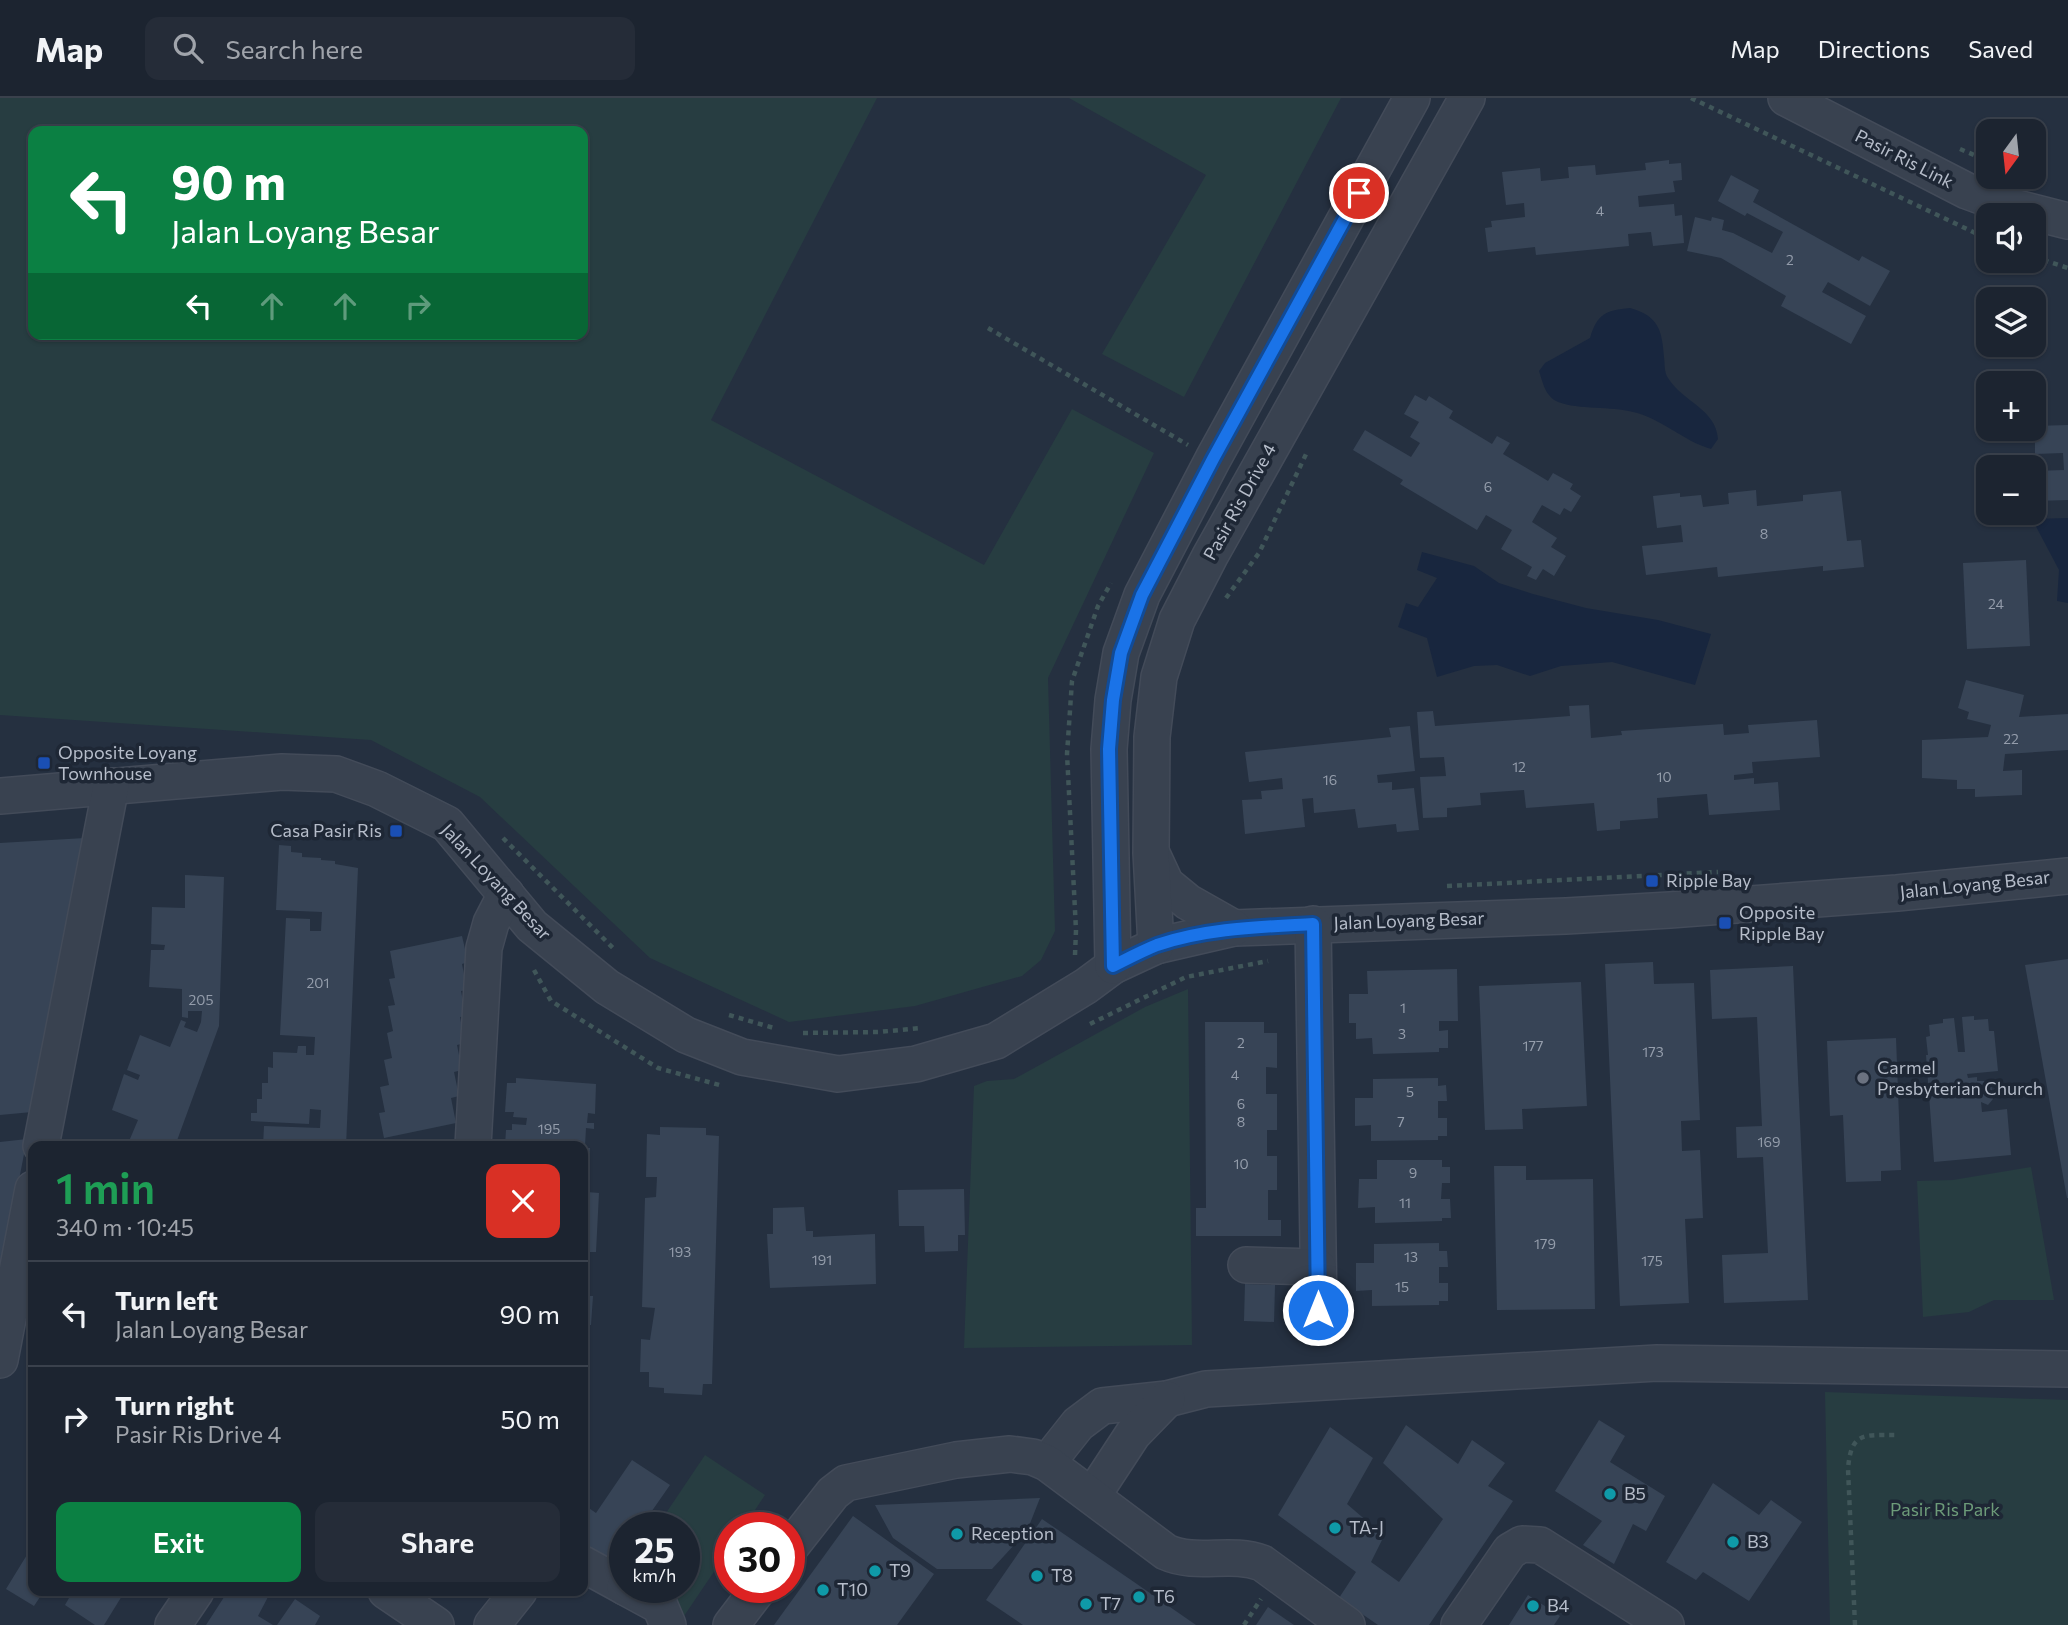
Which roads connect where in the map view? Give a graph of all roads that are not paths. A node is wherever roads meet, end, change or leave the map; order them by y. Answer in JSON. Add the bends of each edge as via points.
{"nodes":[{"id":1,"x":1412,"y":98,"type":"edge"},
{"id":2,"x":1467,"y":98,"type":"edge"},
{"id":3,"x":1786,"y":98,"type":"edge"},
{"id":4,"x":2068,"y":221,"type":"edge"},
{"id":5,"x":111,"y":786,"type":"junction"},
{"id":6,"x":0,"y":796,"type":"edge"},
{"id":7,"x":1151,"y":853,"type":"junction"},
{"id":8,"x":2068,"y":876,"type":"edge"},
{"id":9,"x":506,"y":894,"type":"junction"},
{"id":10,"x":1234,"y":928,"type":"junction"},
{"id":11,"x":1313,"y":939,"type":"junction"},
{"id":12,"x":1156,"y":946,"type":"junction"},
{"id":13,"x":1113,"y":966,"type":"junction"},
{"id":14,"x":42,"y":1141,"type":"edge"},
{"id":15,"x":473,"y":1141,"type":"edge"},
{"id":16,"x":28,"y":1215,"type":"edge"},
{"id":17,"x":1246,"y":1265,"type":"dead end"},
{"id":18,"x":1318,"y":1267,"type":"junction"},
{"id":19,"x":1318,"y":1310,"type":"dead end"},
{"id":20,"x":0,"y":1360,"type":"edge"},
{"id":21,"x":2068,"y":1369,"type":"edge"},
{"id":22,"x":1167,"y":1399,"type":"junction"},
{"id":23,"x":1047,"y":1463,"type":"junction"},
{"id":24,"x":1093,"y":1495,"type":"junction"},
{"id":25,"x":805,"y":1529,"type":"edge"},
{"id":26,"x":588,"y":1567,"type":"edge"},
{"id":27,"x":609,"y":1578,"type":"edge"},
{"id":28,"x":192,"y":1596,"type":"edge"},
{"id":29,"x":393,"y":1596,"type":"edge"},
{"id":30,"x":515,"y":1596,"type":"edge"},
{"id":31,"x":654,"y":1603,"type":"edge"},
{"id":32,"x":748,"y":1603,"type":"edge"},
{"id":33,"x":431,"y":1624,"type":"edge"},
{"id":34,"x":173,"y":1625,"type":"edge"},
{"id":35,"x":492,"y":1625,"type":"edge"},
{"id":36,"x":668,"y":1625,"type":"edge"},
{"id":37,"x":731,"y":1625,"type":"edge"},
{"id":38,"x":1347,"y":1625,"type":"edge"},
{"id":39,"x":1459,"y":1625,"type":"edge"},
{"id":40,"x":1666,"y":1625,"type":"edge"}],
"edges":[{"from":1,"to":13,"type":"street","via":[[1213,459],[1142,595],[1121,653],[1109,749]]},
{"from":2,"to":7,"type":"street","name":"Pasir Ris Drive 4","via":[[1177,620],[1158,677],[1152,737]]},
{"from":3,"to":4,"type":"street","name":"Pasir Ris Link","via":[[1967,191]]},
{"from":5,"to":6,"type":"street","name":"Jalan Loyang Besar"},
{"from":5,"to":9,"type":"street","name":"Jalan Loyang Besar","via":[[282,772],[336,774],[447,824]]},
{"from":5,"to":14,"type":"street"},
{"from":7,"to":10,"type":"street","via":[[1166,884]]},
{"from":7,"to":12,"type":"street","name":"Pasir Ris Drive 4"},
{"from":8,"to":11,"type":"street","name":"Jalan Loyang Besar"},
{"from":9,"to":13,"type":"street","name":"Jalan Loyang Besar","via":[[532,926],[607,987],[685,1035],[742,1057],[838,1074],[916,1064],[996,1041]]},
{"from":9,"to":15,"type":"street","via":[[484,948]]},
{"from":10,"to":11,"type":"street","name":"Jalan Loyang Besar"},
{"from":10,"to":12,"type":"street","name":"Jalan Loyang Besar"},
{"from":11,"to":18,"type":"street"},
{"from":12,"to":13,"type":"street","name":"Jalan Loyang Besar"},
{"from":16,"to":20,"type":"street"},
{"from":17,"to":18,"type":"street"},
{"from":18,"to":19,"type":"street"},
{"from":21,"to":22,"type":"street","via":[[1657,1363],[1206,1388]]},
{"from":22,"to":23,"type":"street","via":[[1102,1406],[1078,1424]]},
{"from":22,"to":24,"type":"street","via":[[1133,1434]]},
{"from":23,"to":24,"type":"street"},
{"from":23,"to":25,"type":"street","via":[[1010,1454],[846,1483]]},
{"from":24,"to":38,"type":"street","via":[[1166,1552],[1180,1558],[1247,1557],[1262,1563]]},
{"from":26,"to":27,"type":"street"},
{"from":28,"to":34,"type":"street"},
{"from":29,"to":33,"type":"street"},
{"from":30,"to":35,"type":"street"},
{"from":31,"to":36,"type":"street"},
{"from":32,"to":37,"type":"street"},
{"from":39,"to":40,"type":"street","via":[[1510,1551],[1522,1544],[1539,1545]]}]}
